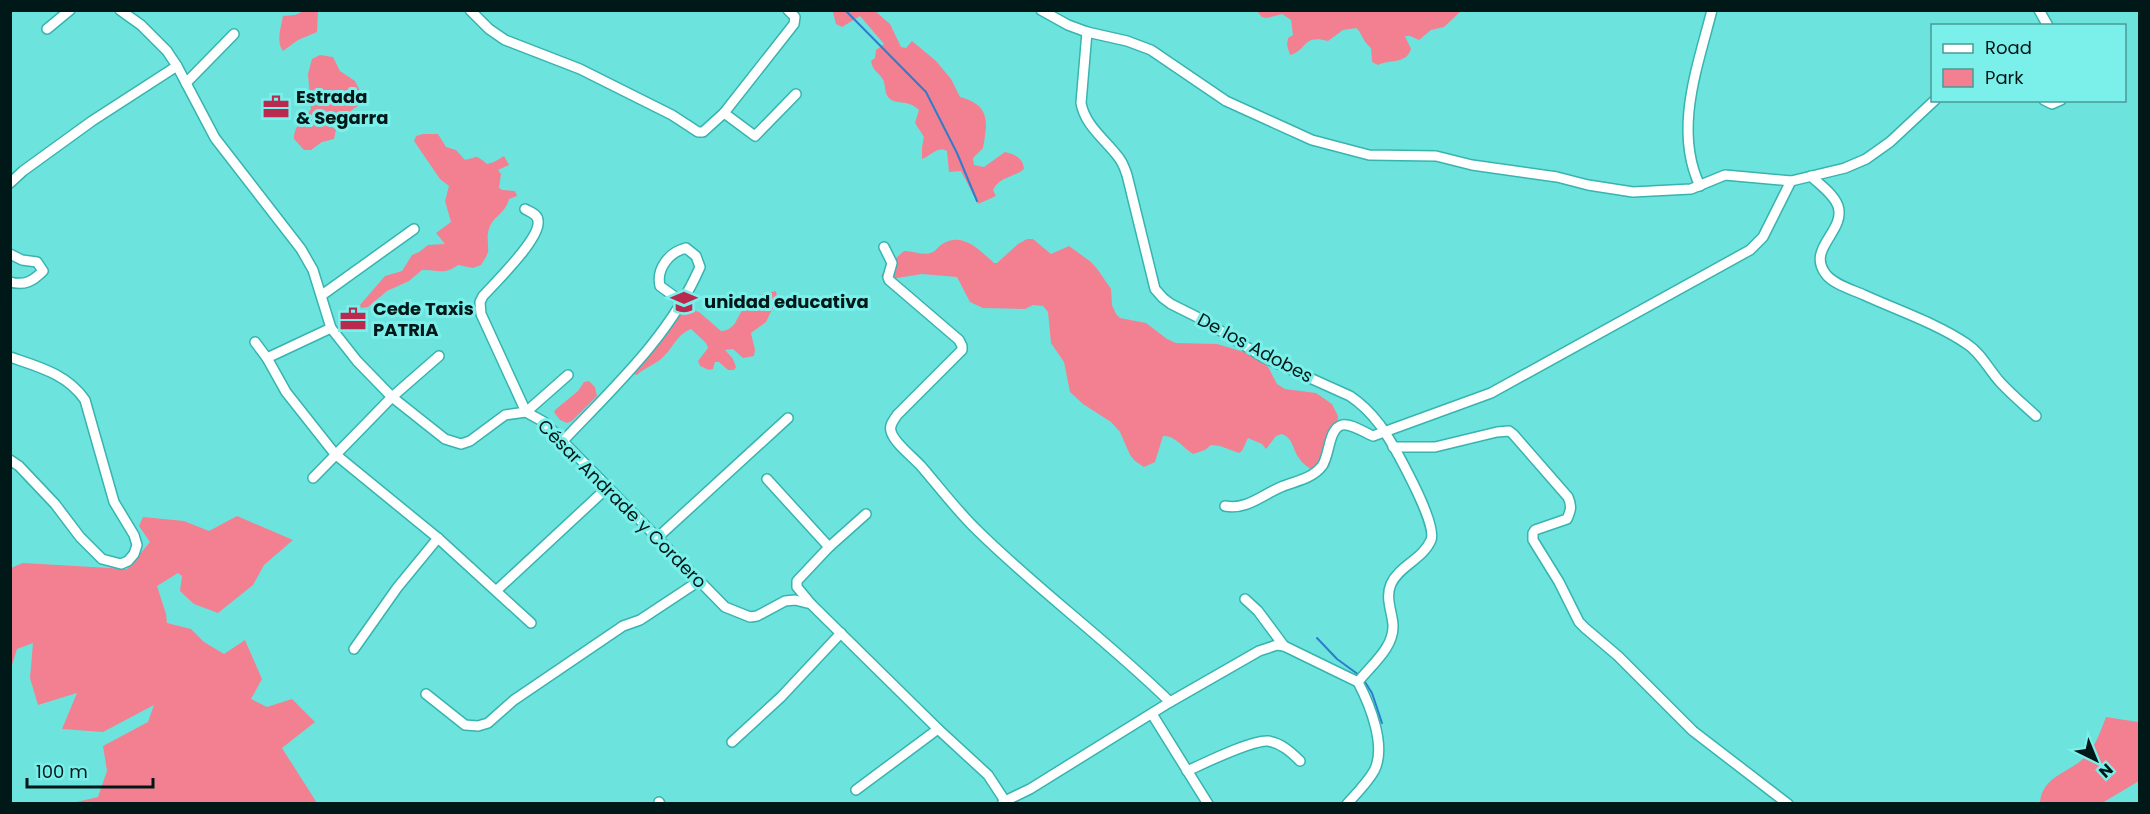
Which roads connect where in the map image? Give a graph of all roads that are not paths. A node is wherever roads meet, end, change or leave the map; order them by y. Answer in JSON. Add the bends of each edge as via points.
{"nodes":[{"id":1,"x":70,"y":10,"type":"edge"},
{"id":2,"x":120,"y":10,"type":"edge"},
{"id":3,"x":470,"y":10,"type":"edge"},
{"id":4,"x":788,"y":10,"type":"edge"},
{"id":5,"x":1041,"y":10,"type":"edge"},
{"id":6,"x":1712,"y":10,"type":"edge"},
{"id":7,"x":2039,"y":10,"type":"edge"},
{"id":8,"x":2047,"y":24,"type":"edge"},
{"id":9,"x":47,"y":29,"type":"dead end"},
{"id":10,"x":1087,"y":32,"type":"junction"},
{"id":11,"x":234,"y":34,"type":"dead end"},
{"id":12,"x":177,"y":66,"type":"junction"},
{"id":13,"x":186,"y":83,"type":"junction"},
{"id":14,"x":796,"y":94,"type":"dead end"},
{"id":15,"x":1933,"y":102,"type":"edge"},
{"id":16,"x":724,"y":113,"type":"junction"},
{"id":17,"x":1811,"y":176,"type":"junction"},
{"id":18,"x":1791,"y":182,"type":"junction"},
{"id":19,"x":10,"y":183,"type":"edge"},
{"id":20,"x":1700,"y":186,"type":"junction"},
{"id":21,"x":525,"y":210,"type":"dead end"},
{"id":22,"x":414,"y":229,"type":"dead end"},
{"id":23,"x":884,"y":247,"type":"dead end"},
{"id":24,"x":10,"y":254,"type":"edge"},
{"id":25,"x":10,"y":282,"type":"edge"},
{"id":26,"x":322,"y":295,"type":"junction"},
{"id":27,"x":682,"y":302,"type":"junction"},
{"id":28,"x":331,"y":328,"type":"junction"},
{"id":29,"x":255,"y":342,"type":"dead end"},
{"id":30,"x":439,"y":356,"type":"dead end"},
{"id":31,"x":10,"y":357,"type":"edge"},
{"id":32,"x":267,"y":358,"type":"junction"},
{"id":33,"x":568,"y":375,"type":"dead end"},
{"id":34,"x":392,"y":397,"type":"junction"},
{"id":35,"x":526,"y":412,"type":"junction"},
{"id":36,"x":2036,"y":416,"type":"dead end"},
{"id":37,"x":788,"y":418,"type":"dead end"},
{"id":38,"x":1384,"y":431,"type":"junction"},
{"id":39,"x":563,"y":441,"type":"junction"},
{"id":40,"x":1393,"y":447,"type":"junction"},
{"id":41,"x":335,"y":453,"type":"junction"},
{"id":42,"x":10,"y":460,"type":"edge"},
{"id":43,"x":313,"y":478,"type":"dead end"},
{"id":44,"x":767,"y":479,"type":"dead end"},
{"id":45,"x":608,"y":487,"type":"junction"},
{"id":46,"x":1225,"y":506,"type":"dead end"},
{"id":47,"x":866,"y":514,"type":"dead end"},
{"id":48,"x":438,"y":538,"type":"junction"},
{"id":49,"x":657,"y":538,"type":"junction"},
{"id":50,"x":829,"y":548,"type":"junction"},
{"id":51,"x":699,"y":581,"type":"junction"},
{"id":52,"x":497,"y":590,"type":"junction"},
{"id":53,"x":1245,"y":599,"type":"dead end"},
{"id":54,"x":811,"y":604,"type":"junction"},
{"id":55,"x":531,"y":623,"type":"dead end"},
{"id":56,"x":841,"y":633,"type":"junction"},
{"id":57,"x":1284,"y":646,"type":"junction"},
{"id":58,"x":354,"y":649,"type":"dead end"},
{"id":59,"x":1359,"y":681,"type":"junction"},
{"id":60,"x":426,"y":694,"type":"dead end"},
{"id":61,"x":1170,"y":702,"type":"junction"},
{"id":62,"x":1152,"y":714,"type":"junction"},
{"id":63,"x":938,"y":729,"type":"junction"},
{"id":64,"x":732,"y":742,"type":"dead end"},
{"id":65,"x":1300,"y":761,"type":"dead end"},
{"id":66,"x":1187,"y":771,"type":"junction"},
{"id":67,"x":856,"y":790,"type":"dead end"},
{"id":68,"x":1005,"y":803,"type":"edge"},
{"id":69,"x":1208,"y":804,"type":"edge"},
{"id":70,"x":1347,"y":804,"type":"edge"},
{"id":71,"x":1788,"y":804,"type":"edge"}],
"edges":[{"from":1,"to":9,"type":"street"},
{"from":2,"to":12,"type":"street","name":"César Andrade y Cordero","via":[[141,25]]},
{"from":3,"to":16,"type":"street","via":[[505,40],[580,69],[698,132]]},
{"from":4,"to":16,"type":"street","via":[[795,17],[794,24]]},
{"from":5,"to":10,"type":"street"},
{"from":6,"to":20,"type":"street","via":[[1689,113],[1691,161]]},
{"from":7,"to":8,"type":"street"},
{"from":10,"to":20,"type":"street","via":[[1150,50],[1226,101],[1312,140],[1369,155],[1436,156],[1633,192]]},
{"from":10,"to":38,"type":"street","name":"De los Adobes","via":[[1083,111],[1120,159],[1127,175],[1159,294],[1263,357],[1350,396],[1363,405]]},
{"from":11,"to":13,"type":"street"},
{"from":12,"to":13,"type":"street","name":"César Andrade y Cordero"},
{"from":12,"to":19,"type":"street","via":[[82,128]]},
{"from":13,"to":26,"type":"street","name":"César Andrade y Cordero","via":[[215,138],[301,249]]},
{"from":14,"to":16,"type":"street","via":[[754,136]]},
{"from":15,"to":17,"type":"street","via":[[1866,159]]},
{"from":17,"to":18,"type":"street"},
{"from":17,"to":36,"type":"street","via":[[1828,190],[1839,207],[1839,220],[1820,255],[1826,276],[1967,344],[1999,382]]},
{"from":18,"to":20,"type":"street","via":[[1725,175]]},
{"from":18,"to":38,"type":"street","via":[[1762,237],[1750,250],[1491,393]]},
{"from":21,"to":35,"type":"street","via":[[536,215],[538,228],[524,251],[480,302],[481,314]]},
{"from":22,"to":26,"type":"street"},
{"from":23,"to":61,"type":"street","via":[[892,263],[889,280],[962,345],[962,350],[897,415],[891,432],[979,532]]},
{"from":24,"to":25,"type":"street","via":[[37,262],[43,271],[30,282]]},
{"from":26,"to":28,"type":"street","name":"César Andrade y Cordero"},
{"from":27,"to":27,"type":"street","via":[[700,267],[696,256],[686,248],[672,254],[659,280],[660,286]]},
{"from":27,"to":39,"type":"street","via":[[649,349]]},
{"from":28,"to":32,"type":"street"},
{"from":28,"to":34,"type":"street","name":"César Andrade y Cordero"},
{"from":29,"to":32,"type":"street"},
{"from":30,"to":34,"type":"street"},
{"from":31,"to":42,"type":"street","via":[[49,370],[76,386],[85,400],[114,502],[137,544],[134,554],[121,564],[102,559],[55,504]]},
{"from":32,"to":41,"type":"street","via":[[286,392]]},
{"from":33,"to":35,"type":"street"},
{"from":34,"to":35,"type":"street","name":"César Andrade y Cordero","via":[[445,440],[461,444],[505,415]]},
{"from":34,"to":41,"type":"street"},
{"from":35,"to":39,"type":"street","name":"César Andrade y Cordero","via":[[544,422]]},
{"from":37,"to":49,"type":"street"},
{"from":38,"to":40,"type":"street","name":"De los Adobes"},
{"from":38,"to":46,"type":"street","via":[[1373,435],[1345,424],[1340,426],[1334,432],[1326,460],[1313,475],[1245,505]]},
{"from":39,"to":45,"type":"street","name":"César Andrade y Cordero"},
{"from":40,"to":59,"type":"street","name":"De los Adobes","via":[[1429,517],[1432,539],[1391,584],[1391,636],[1387,647]]},
{"from":40,"to":71,"type":"street","via":[[1435,447],[1497,432],[1513,434],[1571,504],[1567,519],[1538,528],[1533,540],[1579,621],[1693,731]]},
{"from":41,"to":43,"type":"street"},
{"from":41,"to":48,"type":"street"},
{"from":44,"to":50,"type":"street"},
{"from":45,"to":49,"type":"street","name":"César Andrade y Cordero"},
{"from":45,"to":52,"type":"street"},
{"from":47,"to":50,"type":"street"},
{"from":48,"to":52,"type":"street"},
{"from":48,"to":58,"type":"street"},
{"from":49,"to":51,"type":"street","name":"César Andrade y Cordero"},
{"from":50,"to":54,"type":"street","via":[[797,581],[797,587]]},
{"from":51,"to":54,"type":"street","name":"César Andrade y Cordero","via":[[725,607],[743,616],[757,616],[785,601]]},
{"from":51,"to":60,"type":"street","via":[[640,620],[623,626],[514,700],[488,723],[465,725]]},
{"from":52,"to":55,"type":"street"},
{"from":53,"to":57,"type":"street"},
{"from":54,"to":56,"type":"street"},
{"from":56,"to":63,"type":"street"},
{"from":56,"to":64,"type":"street"},
{"from":57,"to":59,"type":"street"},
{"from":57,"to":61,"type":"street","via":[[1259,651]]},
{"from":59,"to":70,"type":"street","via":[[1379,746],[1375,770]]},
{"from":61,"to":62,"type":"street"},
{"from":62,"to":66,"type":"street"},
{"from":62,"to":68,"type":"street"},
{"from":63,"to":67,"type":"street"},
{"from":63,"to":68,"type":"street","via":[[988,775]]},
{"from":65,"to":66,"type":"street","via":[[1281,745],[1267,741]]},
{"from":66,"to":69,"type":"street"}]}
